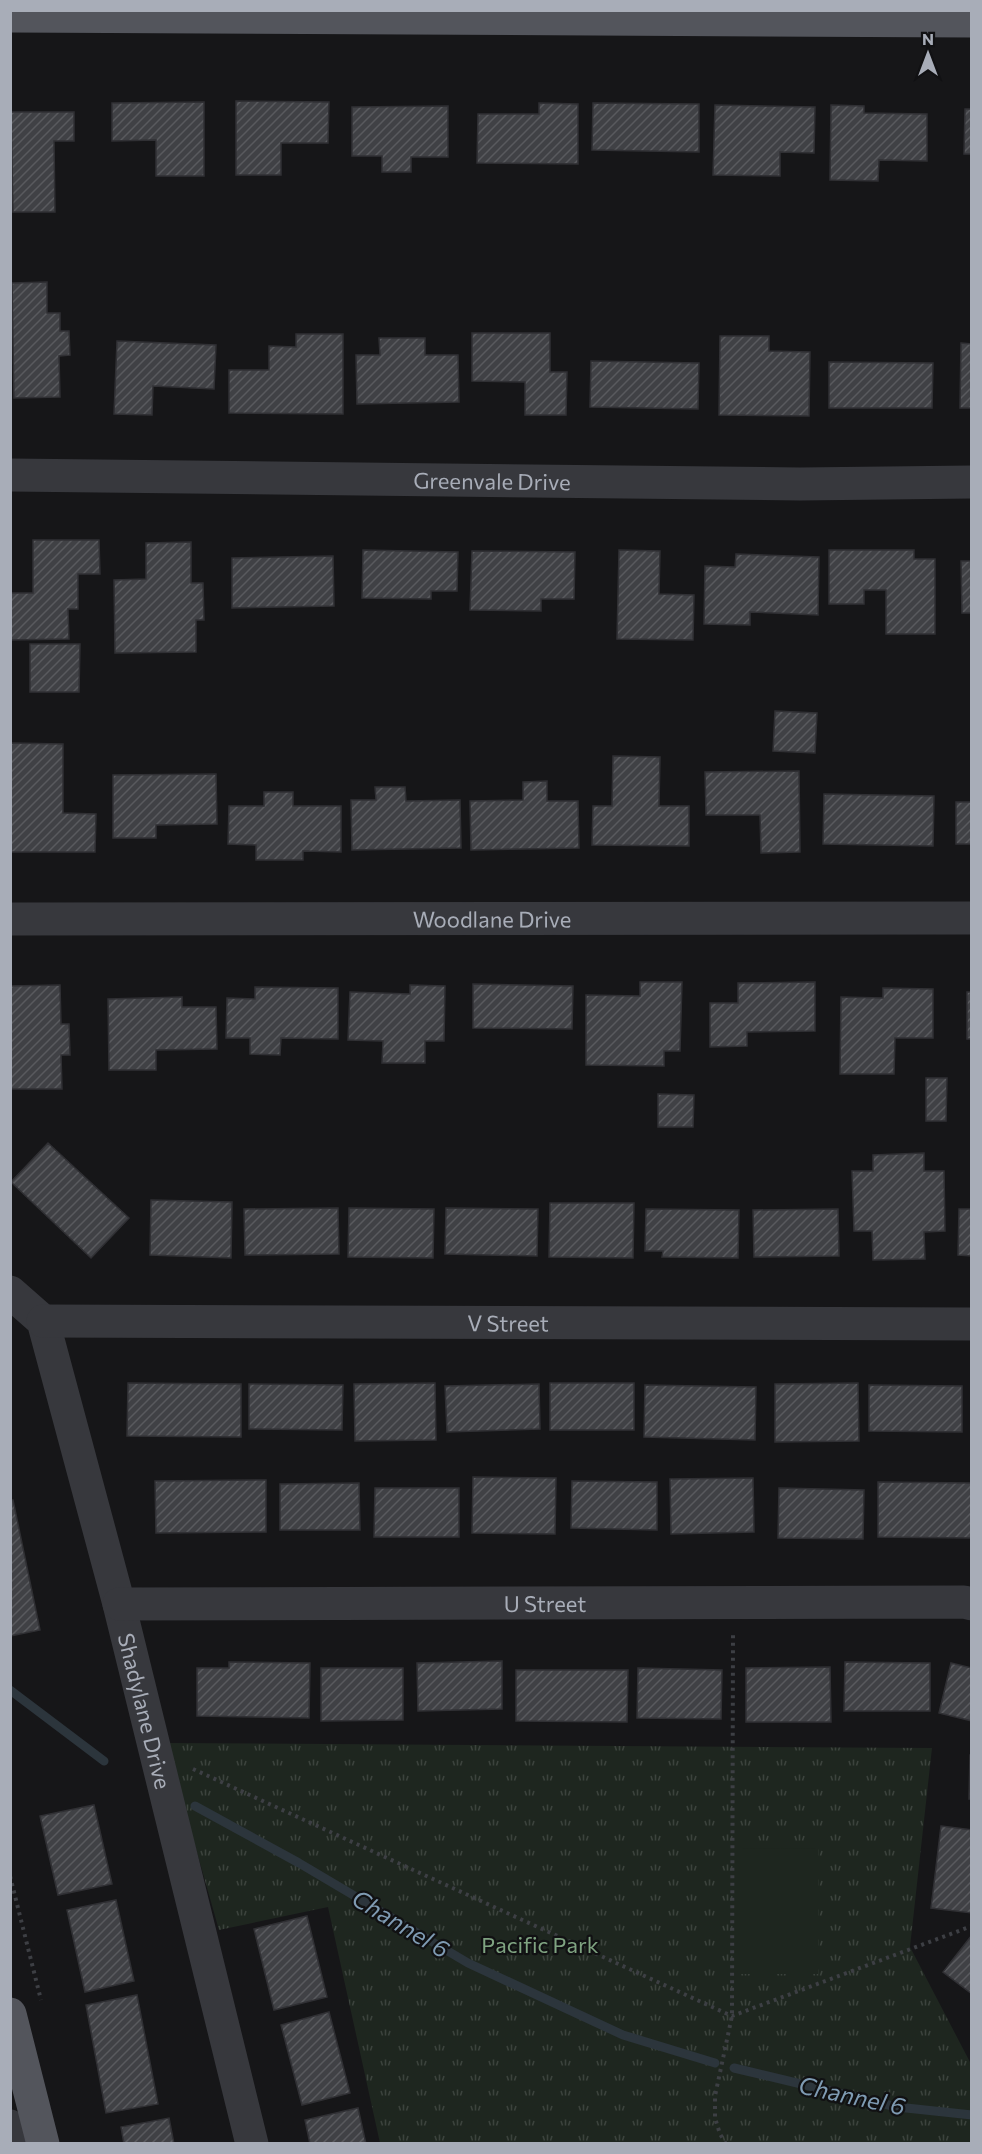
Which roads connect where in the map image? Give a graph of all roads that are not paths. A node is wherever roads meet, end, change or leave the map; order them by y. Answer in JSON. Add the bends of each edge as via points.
{"nodes":[{"id":1,"x":321,"y":15,"type":"edge"},
{"id":2,"x":10,"y":16,"type":"edge"},
{"id":3,"x":972,"y":21,"type":"edge"},
{"id":4,"x":10,"y":475,"type":"edge"},
{"id":5,"x":972,"y":482,"type":"edge"},
{"id":6,"x":972,"y":918,"type":"edge"},
{"id":7,"x":10,"y":919,"type":"edge"},
{"id":8,"x":10,"y":1292,"type":"edge"},
{"id":9,"x":43,"y":1321,"type":"junction"},
{"id":10,"x":972,"y":1324,"type":"edge"},
{"id":11,"x":118,"y":1604,"type":"junction"},
{"id":12,"x":972,"y":1604,"type":"edge"},
{"id":13,"x":10,"y":2014,"type":"edge"},
{"id":14,"x":10,"y":2126,"type":"edge"},
{"id":15,"x":15,"y":2144,"type":"edge"},
{"id":16,"x":43,"y":2144,"type":"edge"},
{"id":17,"x":252,"y":2144,"type":"edge"}],
"edges":[{"from":1,"to":2,"type":"main road"},
{"from":1,"to":3,"type":"main road"},
{"from":4,"to":5,"type":"street","name":"Greenvale Drive","via":[[800,484]]},
{"from":6,"to":7,"type":"street","name":"Woodlane Drive"},
{"from":8,"to":9,"type":"street"},
{"from":9,"to":10,"type":"street","name":"V Street"},
{"from":9,"to":11,"type":"street","name":"Shadylane Drive"},
{"from":11,"to":12,"type":"street","name":"U Street"},
{"from":11,"to":17,"type":"street","name":"Shadylane Drive"},
{"from":13,"to":16,"type":"main road"},
{"from":14,"to":15,"type":"street"}]}
